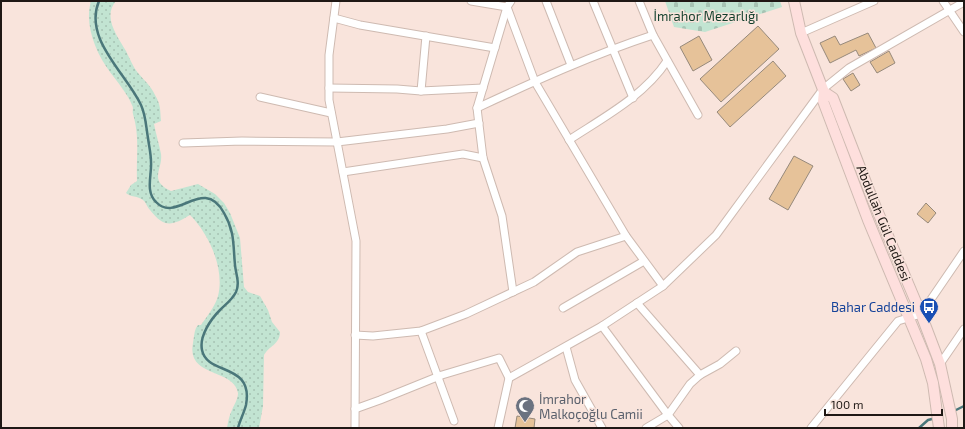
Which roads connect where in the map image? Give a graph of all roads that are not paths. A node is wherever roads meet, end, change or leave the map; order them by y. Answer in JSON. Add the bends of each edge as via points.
{"nodes":[{"id":1,"x":336,"y":1,"type":"edge"},
{"id":2,"x":470,"y":1,"type":"edge"},
{"id":3,"x":546,"y":1,"type":"edge"},
{"id":4,"x":593,"y":1,"type":"edge"},
{"id":5,"x":639,"y":1,"type":"edge"},
{"id":6,"x":794,"y":1,"type":"edge"},
{"id":7,"x":874,"y":1,"type":"edge"},
{"id":8,"x":943,"y":1,"type":"edge"},
{"id":9,"x":964,"y":2,"type":"edge"},
{"id":10,"x":509,"y":4,"type":"edge"},
{"id":11,"x":949,"y":11,"type":"junction"},
{"id":12,"x":334,"y":18,"type":"junction"},
{"id":13,"x":964,"y":32,"type":"edge"},
{"id":14,"x":801,"y":34,"type":"junction"},
{"id":15,"x":426,"y":36,"type":"junction"},
{"id":16,"x":653,"y":36,"type":"junction"},
{"id":17,"x":495,"y":48,"type":"junction"},
{"id":18,"x":612,"y":49,"type":"junction"},
{"id":19,"x":667,"y":61,"type":"junction"},
{"id":20,"x":571,"y":65,"type":"junction"},
{"id":21,"x":535,"y":82,"type":"junction"},
{"id":22,"x":329,"y":88,"type":"junction"},
{"id":23,"x":483,"y":88,"type":"junction"},
{"id":24,"x":421,"y":90,"type":"junction"},
{"id":25,"x":824,"y":90,"type":"junction"},
{"id":26,"x":260,"y":97,"type":"dead end"},
{"id":27,"x":633,"y":98,"type":"junction"},
{"id":28,"x":477,"y":108,"type":"junction"},
{"id":29,"x":332,"y":113,"type":"junction"},
{"id":30,"x":698,"y":115,"type":"dead end"},
{"id":31,"x":479,"y":123,"type":"junction"},
{"id":32,"x":569,"y":140,"type":"junction"},
{"id":33,"x":337,"y":142,"type":"junction"},
{"id":34,"x":183,"y":144,"type":"dead end"},
{"id":35,"x":483,"y":158,"type":"junction"},
{"id":36,"x":342,"y":172,"type":"junction"},
{"id":37,"x":626,"y":236,"type":"junction"},
{"id":38,"x":964,"y":251,"type":"edge"},
{"id":39,"x":644,"y":261,"type":"junction"},
{"id":40,"x":663,"y":286,"type":"junction"},
{"id":41,"x":513,"y":292,"type":"junction"},
{"id":42,"x":637,"y":303,"type":"junction"},
{"id":43,"x":563,"y":308,"type":"dead end"},
{"id":44,"x":921,"y":314,"type":"junction"},
{"id":45,"x":908,"y":318,"type":"junction"},
{"id":46,"x":602,"y":326,"type":"junction"},
{"id":47,"x":964,"y":329,"type":"edge"},
{"id":48,"x":421,"y":331,"type":"junction"},
{"id":49,"x":355,"y":335,"type":"junction"},
{"id":50,"x":566,"y":346,"type":"junction"},
{"id":51,"x":736,"y":351,"type":"dead end"},
{"id":52,"x":940,"y":364,"type":"junction"},
{"id":53,"x":700,"y":375,"type":"junction"},
{"id":54,"x":438,"y":376,"type":"junction"},
{"id":55,"x":509,"y":378,"type":"junction"},
{"id":56,"x":355,"y":409,"type":"junction"},
{"id":57,"x":668,"y":415,"type":"junction"},
{"id":58,"x":454,"y":421,"type":"dead end"},
{"id":59,"x":952,"y":424,"type":"edge"},
{"id":60,"x":355,"y":428,"type":"edge"},
{"id":61,"x":498,"y":428,"type":"edge"},
{"id":62,"x":602,"y":428,"type":"edge"},
{"id":63,"x":646,"y":428,"type":"edge"},
{"id":64,"x":680,"y":428,"type":"edge"},
{"id":65,"x":811,"y":428,"type":"edge"},
{"id":66,"x":939,"y":428,"type":"edge"}],
"edges":[{"from":1,"to":12,"type":"street"},
{"from":2,"to":10,"type":"street"},
{"from":3,"to":20,"type":"street"},
{"from":4,"to":18,"type":"street"},
{"from":5,"to":16,"type":"street"},
{"from":6,"to":14,"type":"street","name":"Abdullah Gül Caddesi"},
{"from":7,"to":14,"type":"street"},
{"from":8,"to":11,"type":"street"},
{"from":9,"to":11,"type":"street"},
{"from":10,"to":17,"type":"street"},
{"from":10,"to":21,"type":"street"},
{"from":11,"to":13,"type":"street"},
{"from":11,"to":25,"type":"street","via":[[849,68]]},
{"from":12,"to":15,"type":"street"},
{"from":12,"to":22,"type":"street","via":[[329,56]]},
{"from":14,"to":25,"type":"street","name":"Abdullah Gül Caddesi"},
{"from":15,"to":17,"type":"street"},
{"from":15,"to":24,"type":"street"},
{"from":16,"to":18,"type":"street"},
{"from":16,"to":19,"type":"street"},
{"from":17,"to":23,"type":"street"},
{"from":18,"to":20,"type":"street"},
{"from":18,"to":27,"type":"street"},
{"from":19,"to":27,"type":"street"},
{"from":19,"to":30,"type":"street"},
{"from":20,"to":21,"type":"street"},
{"from":21,"to":28,"type":"street"},
{"from":21,"to":32,"type":"street"},
{"from":22,"to":24,"type":"street"},
{"from":22,"to":29,"type":"street"},
{"from":23,"to":24,"type":"street"},
{"from":23,"to":28,"type":"street"},
{"from":25,"to":40,"type":"street","via":[[716,235]]},
{"from":25,"to":44,"type":"street","name":"Abdullah Gül Caddesi","via":[[834,98],[872,198]]},
{"from":25,"to":45,"type":"street","name":"Abdullah Gül Caddesi","via":[[823,101]]},
{"from":26,"to":29,"type":"street"},
{"from":27,"to":32,"type":"street"},
{"from":28,"to":31,"type":"street"},
{"from":29,"to":33,"type":"street"},
{"from":31,"to":33,"type":"street"},
{"from":31,"to":35,"type":"street"},
{"from":32,"to":37,"type":"street"},
{"from":33,"to":34,"type":"street","via":[[242,141]]},
{"from":33,"to":36,"type":"street"},
{"from":35,"to":36,"type":"street","via":[[463,154]]},
{"from":35,"to":41,"type":"street","via":[[502,216]]},
{"from":36,"to":49,"type":"street","via":[[356,241]]},
{"from":37,"to":39,"type":"street"},
{"from":37,"to":41,"type":"street","via":[[577,252],[534,282]]},
{"from":38,"to":44,"type":"street"},
{"from":39,"to":40,"type":"street"},
{"from":39,"to":43,"type":"street"},
{"from":40,"to":42,"type":"street"},
{"from":41,"to":48,"type":"street"},
{"from":42,"to":46,"type":"street"},
{"from":42,"to":53,"type":"street"},
{"from":44,"to":45,"type":"street"},
{"from":44,"to":52,"type":"street","name":"Abdullah Gül Caddesi"},
{"from":45,"to":65,"type":"street","via":[[898,321]]},
{"from":45,"to":66,"type":"street","name":"Abdullah Gül Caddesi","via":[[926,359],[933,383]]},
{"from":46,"to":50,"type":"street"},
{"from":46,"to":57,"type":"street"},
{"from":47,"to":52,"type":"street"},
{"from":48,"to":49,"type":"street","via":[[373,336]]},
{"from":48,"to":54,"type":"street"},
{"from":49,"to":56,"type":"street"},
{"from":50,"to":55,"type":"street"},
{"from":50,"to":62,"type":"street","via":[[575,380]]},
{"from":51,"to":53,"type":"street"},
{"from":52,"to":59,"type":"street","name":"Abdullah Gül Caddesi"},
{"from":53,"to":57,"type":"street","via":[[690,384]]},
{"from":54,"to":55,"type":"street","via":[[499,358]]},
{"from":54,"to":56,"type":"street"},
{"from":54,"to":58,"type":"street"},
{"from":55,"to":61,"type":"street"},
{"from":56,"to":60,"type":"street"},
{"from":57,"to":63,"type":"street"},
{"from":57,"to":64,"type":"street"}]}
